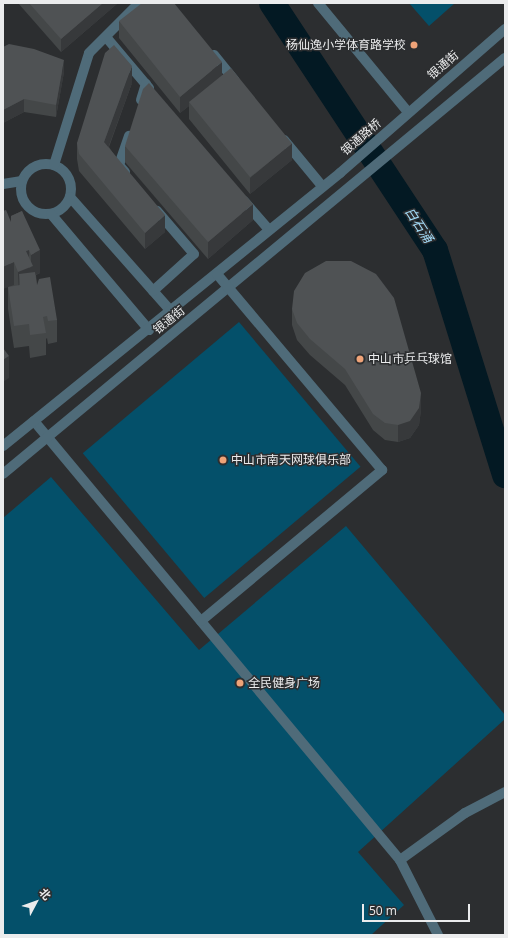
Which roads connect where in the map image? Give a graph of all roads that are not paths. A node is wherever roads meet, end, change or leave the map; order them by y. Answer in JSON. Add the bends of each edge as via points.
{"nodes":[{"id":1,"x":139,"y":3,"type":"edge"},
{"id":2,"x":318,"y":3,"type":"edge"},
{"id":3,"x":505,"y":29,"type":"edge"},
{"id":4,"x":106,"y":37,"type":"junction"},
{"id":5,"x":207,"y":47,"type":"edge"},
{"id":6,"x":505,"y":58,"type":"edge"},
{"id":7,"x":146,"y":84,"type":"junction"},
{"id":8,"x":242,"y":89,"type":"edge"},
{"id":9,"x":156,"y":96,"type":"edge"},
{"id":10,"x":408,"y":112,"type":"junction"},
{"id":11,"x":136,"y":114,"type":"edge"},
{"id":12,"x":399,"y":121,"type":"joint"},
{"id":13,"x":131,"y":128,"type":"edge"},
{"id":14,"x":277,"y":132,"type":"edge"},
{"id":15,"x":54,"y":165,"type":"junction"},
{"id":16,"x":340,"y":173,"type":"joint"},
{"id":17,"x":22,"y":181,"type":"junction"},
{"id":18,"x":134,"y":183,"type":"edge"},
{"id":19,"x":3,"y":184,"type":"edge"},
{"id":20,"x":322,"y":186,"type":"junction"},
{"id":21,"x":238,"y":194,"type":"edge"},
{"id":22,"x":70,"y":197,"type":"junction"},
{"id":23,"x":149,"y":201,"type":"edge"},
{"id":24,"x":51,"y":214,"type":"junction"},
{"id":25,"x":269,"y":230,"type":"junction"},
{"id":26,"x":217,"y":274,"type":"junction"},
{"id":27,"x":229,"y":288,"type":"junction"},
{"id":28,"x":153,"y":291,"type":"junction"},
{"id":29,"x":171,"y":311,"type":"junction"},
{"id":30,"x":149,"y":330,"type":"junction"},
{"id":31,"x":34,"y":421,"type":"junction"},
{"id":32,"x":47,"y":438,"type":"junction"},
{"id":33,"x":3,"y":446,"type":"edge"},
{"id":34,"x":3,"y":474,"type":"edge"},
{"id":35,"x":201,"y":622,"type":"junction"},
{"id":36,"x":505,"y":792,"type":"edge"},
{"id":37,"x":400,"y":860,"type":"junction"},
{"id":38,"x":438,"y":935,"type":"edge"}],
"edges":[{"from":1,"to":4,"type":"street"},
{"from":2,"to":10,"type":"street"},
{"from":3,"to":10,"type":"street","name":"银通街"},
{"from":4,"to":7,"type":"street"},
{"from":4,"to":15,"type":"street","via":[[89,54]]},
{"from":5,"to":8,"type":"street"},
{"from":6,"to":27,"type":"street","name":"银通街"},
{"from":7,"to":9,"type":"street"},
{"from":7,"to":11,"type":"street"},
{"from":10,"to":12,"type":"street","name":"银通街"},
{"from":12,"to":16,"type":"street","name":"银通路桥"},
{"from":13,"to":18,"type":"street","via":[[119,165]]},
{"from":14,"to":20,"type":"street"},
{"from":15,"to":17,"type":"street","via":[[38,165],[31,168]]},
{"from":15,"to":22,"type":"street","via":[[61,168],[70,181]]},
{"from":16,"to":20,"type":"street","name":"银通街"},
{"from":17,"to":19,"type":"street"},
{"from":17,"to":24,"type":"street","via":[[22,198],[27,206],[42,214]]},
{"from":20,"to":25,"type":"street","name":"银通街"},
{"from":21,"to":25,"type":"street"},
{"from":22,"to":24,"type":"street","via":[[63,208]]},
{"from":22,"to":28,"type":"street"},
{"from":23,"to":28,"type":"street","via":[[194,254]]},
{"from":24,"to":30,"type":"street"},
{"from":25,"to":26,"type":"street","name":"银通街"},
{"from":26,"to":27,"type":"street"},
{"from":26,"to":29,"type":"street","name":"银通街"},
{"from":27,"to":32,"type":"street","name":"银通街"},
{"from":27,"to":35,"type":"street","via":[[382,470]]},
{"from":28,"to":29,"type":"street"},
{"from":29,"to":30,"type":"street","name":"银通街"},
{"from":30,"to":31,"type":"street","name":"银通街"},
{"from":31,"to":32,"type":"street"},
{"from":31,"to":33,"type":"street","name":"银通街"},
{"from":32,"to":34,"type":"street","name":"银通街"},
{"from":32,"to":35,"type":"street"},
{"from":35,"to":37,"type":"street"},
{"from":36,"to":37,"type":"street","via":[[465,813]]},
{"from":37,"to":38,"type":"street"}]}
